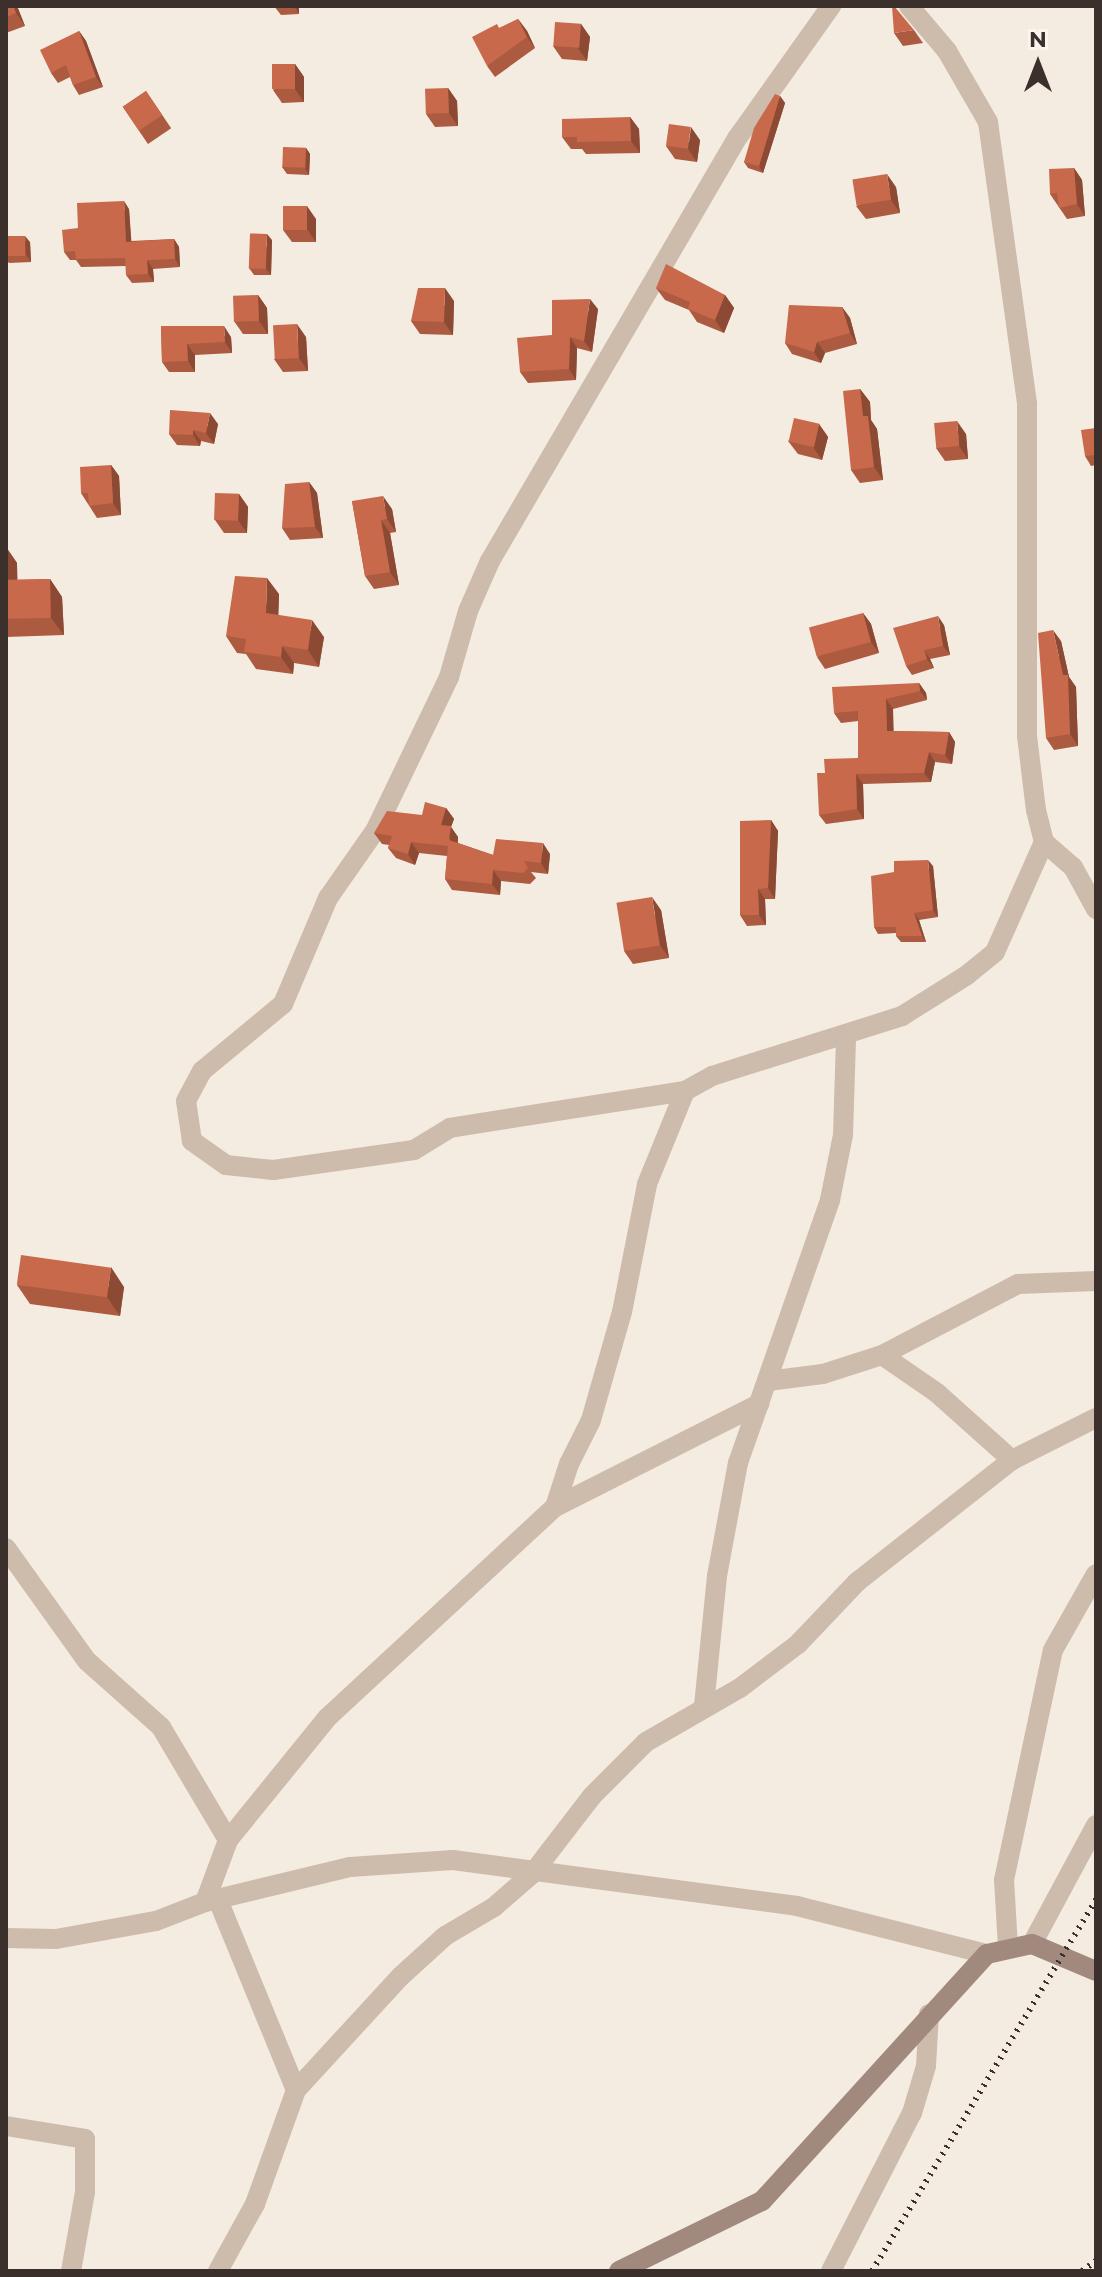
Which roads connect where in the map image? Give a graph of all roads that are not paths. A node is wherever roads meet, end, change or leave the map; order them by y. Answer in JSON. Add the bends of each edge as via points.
{"nodes":[{"id":1,"x":831,"y":6,"type":"edge"},
{"id":2,"x":909,"y":6,"type":"edge"},
{"id":3,"x":1044,"y":842,"type":"junction"},
{"id":4,"x":1096,"y":909,"type":"edge"},
{"id":5,"x":846,"y":1037,"type":"junction"},
{"id":6,"x":685,"y":1091,"type":"junction"},
{"id":7,"x":1096,"y":1281,"type":"edge"},
{"id":8,"x":882,"y":1355,"type":"junction"},
{"id":9,"x":768,"y":1381,"type":"junction"},
{"id":10,"x":759,"y":1404,"type":"junction"},
{"id":11,"x":1096,"y":1418,"type":"edge"},
{"id":12,"x":1012,"y":1460,"type":"junction"},
{"id":13,"x":555,"y":1507,"type":"junction"},
{"id":14,"x":6,"y":1548,"type":"edge"},
{"id":15,"x":1096,"y":1574,"type":"edge"},
{"id":16,"x":704,"y":1706,"type":"junction"},
{"id":17,"x":1096,"y":1825,"type":"edge"},
{"id":18,"x":228,"y":1840,"type":"junction"},
{"id":19,"x":532,"y":1874,"type":"junction"},
{"id":20,"x":212,"y":1901,"type":"junction"},
{"id":21,"x":6,"y":1938,"type":"edge"},
{"id":22,"x":1032,"y":1944,"type":"junction"},
{"id":23,"x":1008,"y":1947,"type":"junction"},
{"id":24,"x":987,"y":1954,"type":"junction"},
{"id":25,"x":1096,"y":1971,"type":"edge"},
{"id":26,"x":929,"y":2014,"type":"junction"},
{"id":27,"x":296,"y":2090,"type":"junction"},
{"id":28,"x":6,"y":2126,"type":"edge"},
{"id":29,"x":71,"y":2271,"type":"edge"},
{"id":30,"x":218,"y":2271,"type":"edge"},
{"id":31,"x":619,"y":2271,"type":"edge"},
{"id":32,"x":831,"y":2271,"type":"edge"}],
"edges":[{"from":1,"to":6,"type":"street","via":[[738,137],[490,561],[468,611],[449,677],[375,831],[328,898],[283,1004],[202,1071],[186,1101],[192,1141],[226,1165],[273,1170],[414,1150],[450,1128]]},
{"from":2,"to":3,"type":"street","via":[[947,51],[988,122],[1027,404],[1027,736]]},
{"from":3,"to":4,"type":"street","via":[[1073,867]]},
{"from":3,"to":5,"type":"street","via":[[995,952],[902,1016]]},
{"from":5,"to":6,"type":"street","via":[[712,1076]]},
{"from":5,"to":9,"type":"street","via":[[843,1135],[830,1200]]},
{"from":6,"to":13,"type":"street","via":[[647,1184],[622,1312],[591,1420]]},
{"from":7,"to":8,"type":"street","via":[[1018,1284]]},
{"from":8,"to":9,"type":"street","via":[[823,1374]]},
{"from":8,"to":12,"type":"street","via":[[937,1393]]},
{"from":9,"to":10,"type":"street"},
{"from":10,"to":13,"type":"street"},
{"from":10,"to":16,"type":"street","via":[[727,1510]]},
{"from":11,"to":12,"type":"street"},
{"from":12,"to":16,"type":"street","via":[[857,1582],[798,1644],[740,1688]]},
{"from":13,"to":18,"type":"street","via":[[327,1718]]},
{"from":14,"to":18,"type":"street","via":[[87,1661],[161,1727]]},
{"from":15,"to":23,"type":"street","via":[[1053,1650],[1004,1880]]},
{"from":16,"to":19,"type":"street","via":[[646,1742],[592,1796]]},
{"from":17,"to":22,"type":"street"},
{"from":18,"to":20,"type":"street"},
{"from":19,"to":20,"type":"street","via":[[495,1863],[453,1860],[350,1867]]},
{"from":19,"to":24,"type":"street","via":[[627,1881],[797,1906]]},
{"from":19,"to":27,"type":"street","via":[[494,1907],[445,1936]]},
{"from":20,"to":21,"type":"street","via":[[156,1921],[56,1939]]},
{"from":20,"to":27,"type":"street"},
{"from":22,"to":23,"type":"street"},
{"from":22,"to":25,"type":"street"},
{"from":23,"to":24,"type":"street"},
{"from":24,"to":26,"type":"street"},
{"from":26,"to":31,"type":"street","via":[[762,2201]]},
{"from":26,"to":32,"type":"street","via":[[926,2066],[912,2113]]},
{"from":27,"to":30,"type":"street","via":[[255,2204]]},
{"from":28,"to":29,"type":"street","via":[[85,2139],[85,2192]]}]}
